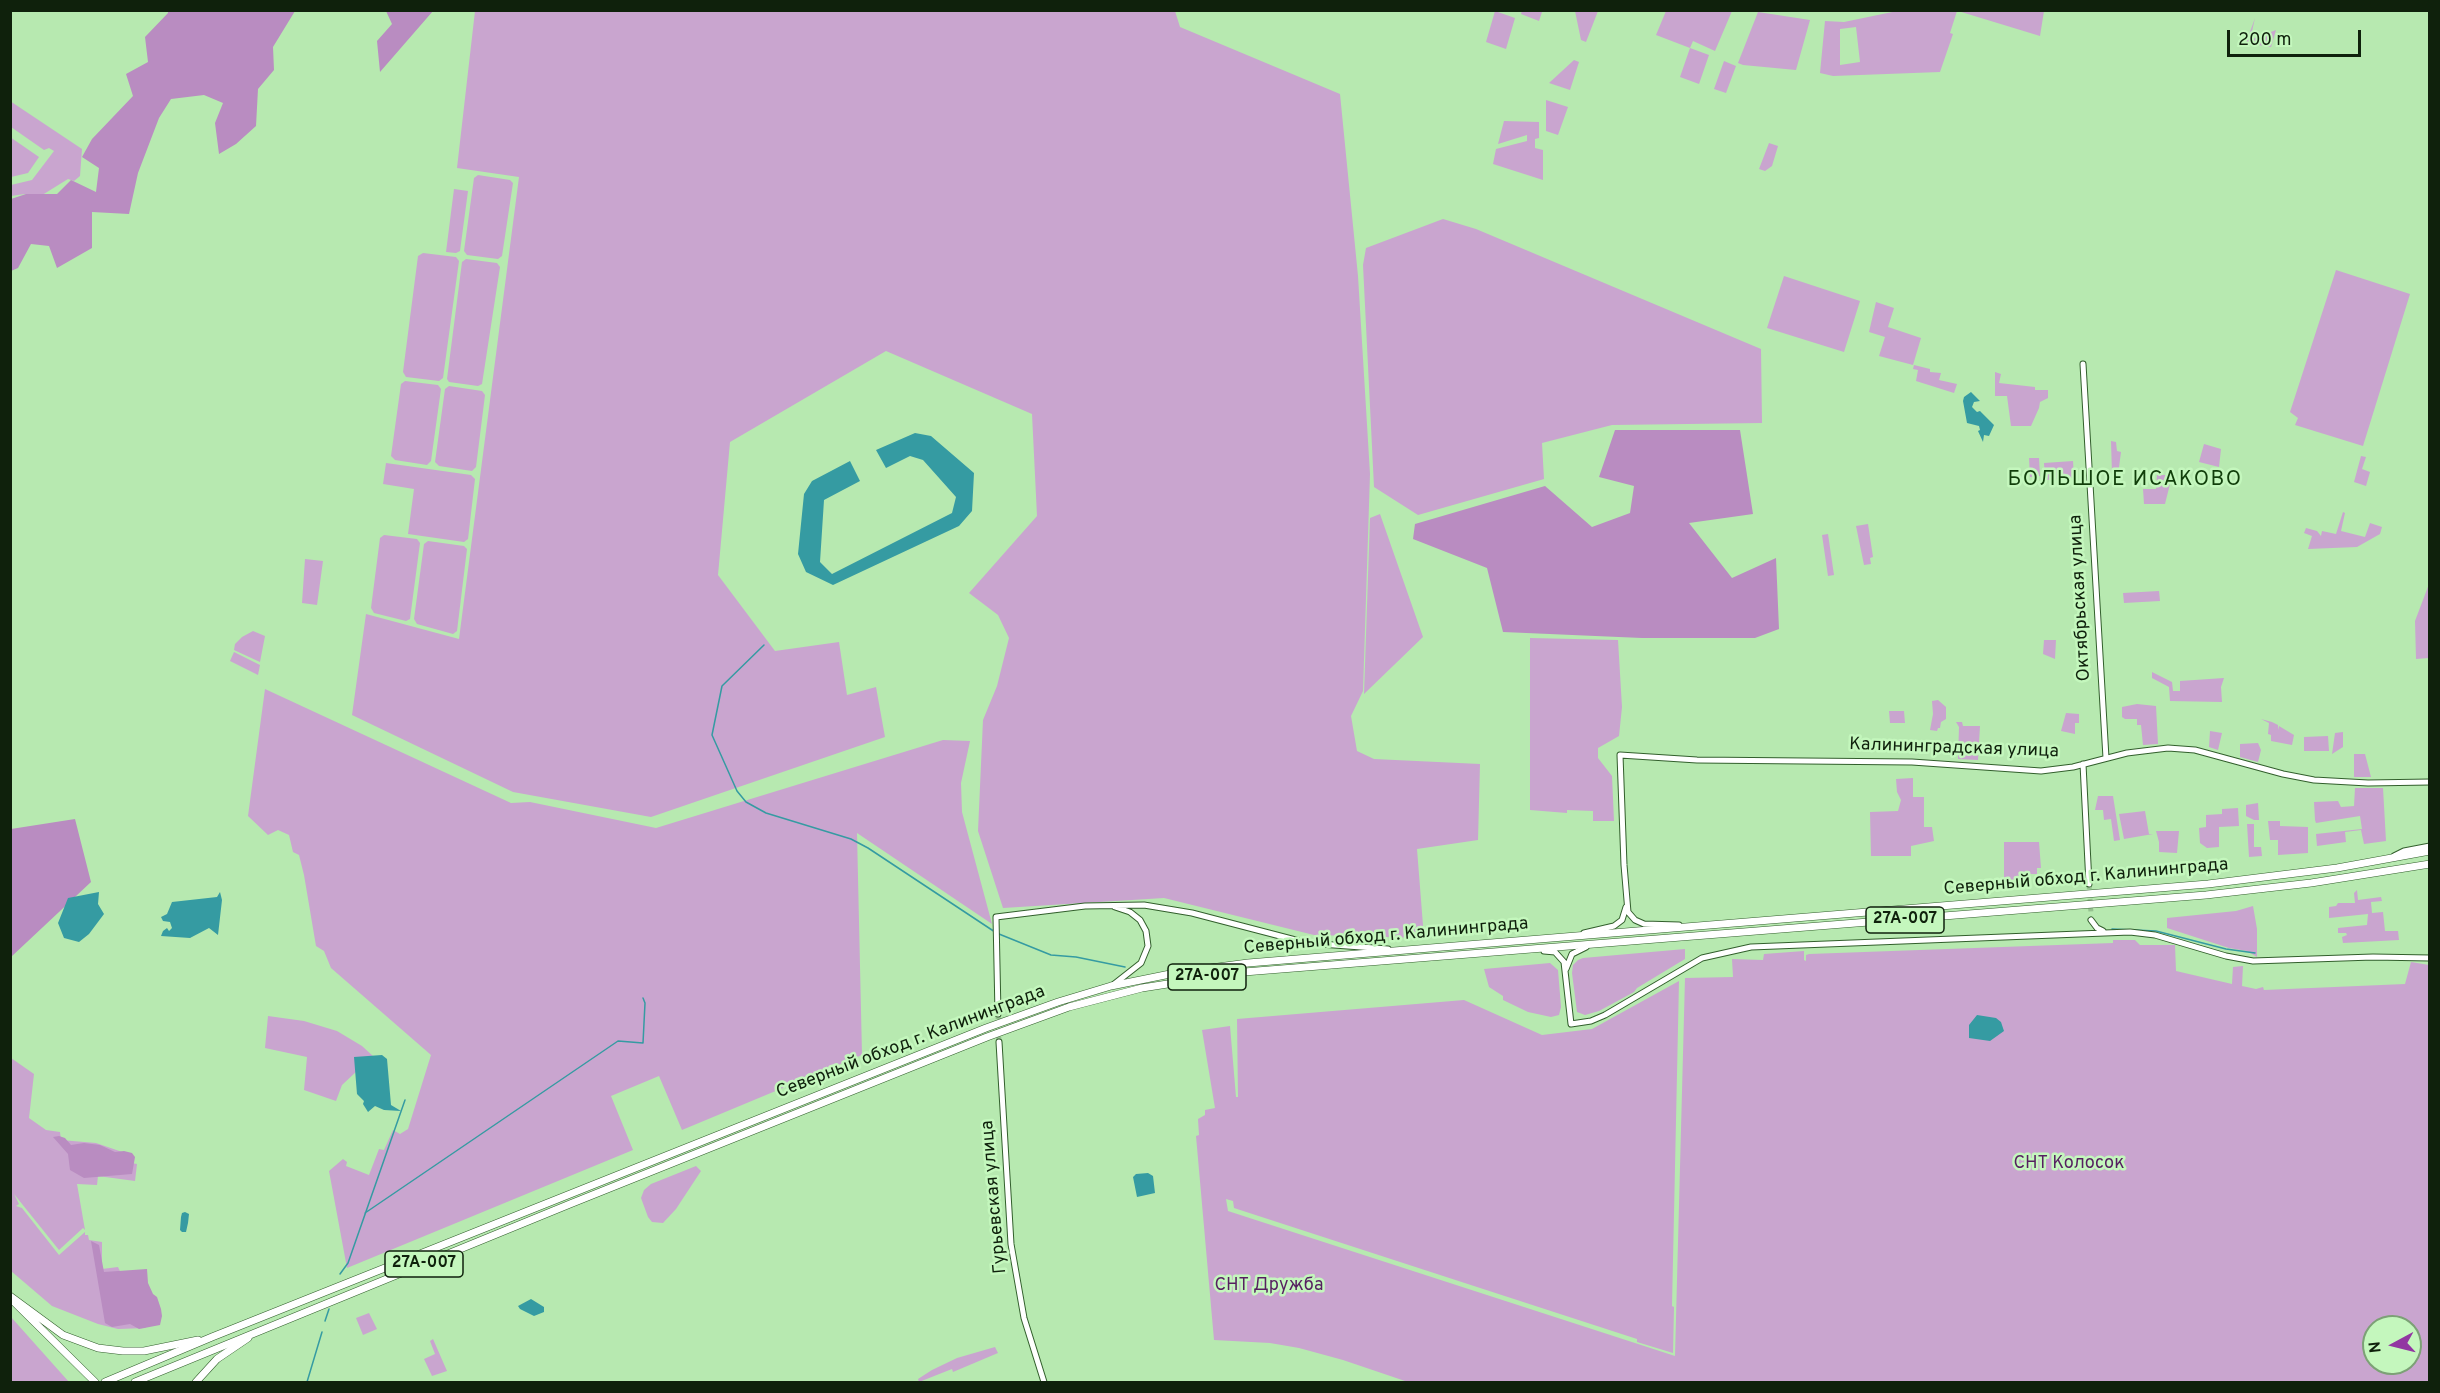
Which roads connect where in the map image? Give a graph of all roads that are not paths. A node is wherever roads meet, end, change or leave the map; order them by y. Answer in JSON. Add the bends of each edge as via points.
{"nodes":[{"id":1,"x":2083,"y":364,"type":"dead end"},
{"id":2,"x":2106,"y":758,"type":"junction"},
{"id":3,"x":2083,"y":764,"type":"junction"},
{"id":4,"x":2066,"y":768,"type":"junction"},
{"id":5,"x":2084,"y":776,"type":"junction"},
{"id":6,"x":2430,"y":782,"type":"edge"},
{"id":7,"x":2430,"y":846,"type":"edge"},
{"id":8,"x":2430,"y":851,"type":"edge"},
{"id":9,"x":2386,"y":859,"type":"junction"},
{"id":10,"x":2430,"y":864,"type":"edge"},
{"id":11,"x":2089,"y":884,"type":"tunnel mouth"},
{"id":12,"x":1626,"y":903,"type":"junction"},
{"id":13,"x":1111,"y":904,"type":"junction"},
{"id":14,"x":2091,"y":917,"type":"junction"},
{"id":15,"x":1687,"y":927,"type":"junction"},
{"id":16,"x":2108,"y":932,"type":"junction"},
{"id":17,"x":2079,"y":933,"type":"junction"},
{"id":18,"x":2092,"y":933,"type":"junction"},
{"id":19,"x":1575,"y":936,"type":"junction"},
{"id":20,"x":1615,"y":943,"type":"junction"},
{"id":21,"x":1419,"y":949,"type":"junction"},
{"id":22,"x":1515,"y":951,"type":"junction"},
{"id":23,"x":2430,"y":958,"type":"edge"},
{"id":24,"x":1566,"y":970,"type":"junction"},
{"id":25,"x":1111,"y":986,"type":"junction"},
{"id":26,"x":998,"y":1014,"type":"tunnel mouth"},
{"id":27,"x":999,"y":1042,"type":"tunnel mouth"},
{"id":28,"x":10,"y":1297,"type":"edge"},
{"id":29,"x":257,"y":1332,"type":"junction"},
{"id":30,"x":212,"y":1337,"type":"junction"},
{"id":31,"x":95,"y":1383,"type":"edge"},
{"id":32,"x":105,"y":1383,"type":"edge"},
{"id":33,"x":135,"y":1383,"type":"edge"},
{"id":34,"x":196,"y":1383,"type":"edge"},
{"id":35,"x":1044,"y":1383,"type":"edge"}],
"edges":[{"from":1,"to":2,"type":"street","name":"Октябрьская улица"},
{"from":2,"to":3,"type":"street","name":"Калининградская улица"},
{"from":2,"to":6,"type":"street","name":"Калининградская улица","via":[[2151,750],[2195,750],[2300,778],[2350,783]]},
{"from":3,"to":4,"type":"street","name":"Калининградская улица"},
{"from":3,"to":5,"type":"street"},
{"from":4,"to":5,"type":"street"},
{"from":4,"to":12,"type":"street","name":"Калининградская улица","via":[[2020,770],[1912,762],[1697,760],[1620,755]]},
{"from":5,"to":11,"type":"street"},
{"from":7,"to":9,"type":"street"},
{"from":8,"to":9,"type":"main road","name":"Северный обход г. Калининграда","number":"27А-007"},
{"from":9,"to":15,"type":"main road","name":"Северный обход г. Калининграда","number":"27А-007","via":[[2208,884]]},
{"from":10,"to":20,"type":"main road","name":"Северный обход г. Калининграда","number":"27А-007","via":[[2206,895]]},
{"from":12,"to":15,"type":"street","via":[[1631,917],[1639,923]]},
{"from":12,"to":19,"type":"street","via":[[1619,923]]},
{"from":13,"to":21,"type":"street","via":[[1183,911],[1316,944]]},
{"from":13,"to":25,"type":"street","via":[[1140,920],[1148,941],[1141,963]]},
{"from":13,"to":26,"type":"street","via":[[996,920]]},
{"from":14,"to":16,"type":"street","via":[[2097,928]]},
{"from":14,"to":17,"type":"street","via":[[2087,928]]},
{"from":14,"to":18,"type":"street"},
{"from":15,"to":19,"type":"main road","name":"Северный обход г. Калининграда","number":"27А-007"},
{"from":16,"to":18,"type":"street"},
{"from":16,"to":23,"type":"street","via":[[2155,935],[2253,961]]},
{"from":17,"to":18,"type":"street"},
{"from":17,"to":24,"type":"street","via":[[1734,950],[1688,965],[1605,1015],[1585,1022],[1570,1012]]},
{"from":19,"to":21,"type":"main road","name":"Северный обход г. Калининграда","number":"27А-007"},
{"from":20,"to":22,"type":"main road","name":"Северный обход г. Калининграда","number":"27А-007"},
{"from":20,"to":24,"type":"street","via":[[1576,950],[1569,957]]},
{"from":21,"to":25,"type":"main road","name":"Северный обход г. Калининграда","number":"27А-007","via":[[1219,966]]},
{"from":22,"to":24,"type":"street","via":[[1555,952]]},
{"from":22,"to":29,"type":"main road","name":"Северный обход г. Калининграда","number":"27А-007","via":[[1218,975],[1142,988],[1069,1007]]},
{"from":25,"to":30,"type":"main road","name":"Северный обход г. Калининграда","number":"27А-007","via":[[986,1028]]},
{"from":27,"to":35,"type":"street","name":"Гурьевская улица","via":[[1011,1245],[1024,1318]]},
{"from":28,"to":30,"type":"main road","via":[[63,1335],[98,1348],[144,1351]]},
{"from":28,"to":31,"type":"main road"},
{"from":29,"to":33,"type":"main road","number":"27А-007"},
{"from":29,"to":34,"type":"main road","via":[[217,1359]]},
{"from":30,"to":32,"type":"main road","name":"Северный обход г. Калининграда","number":"27А-007"}]}
